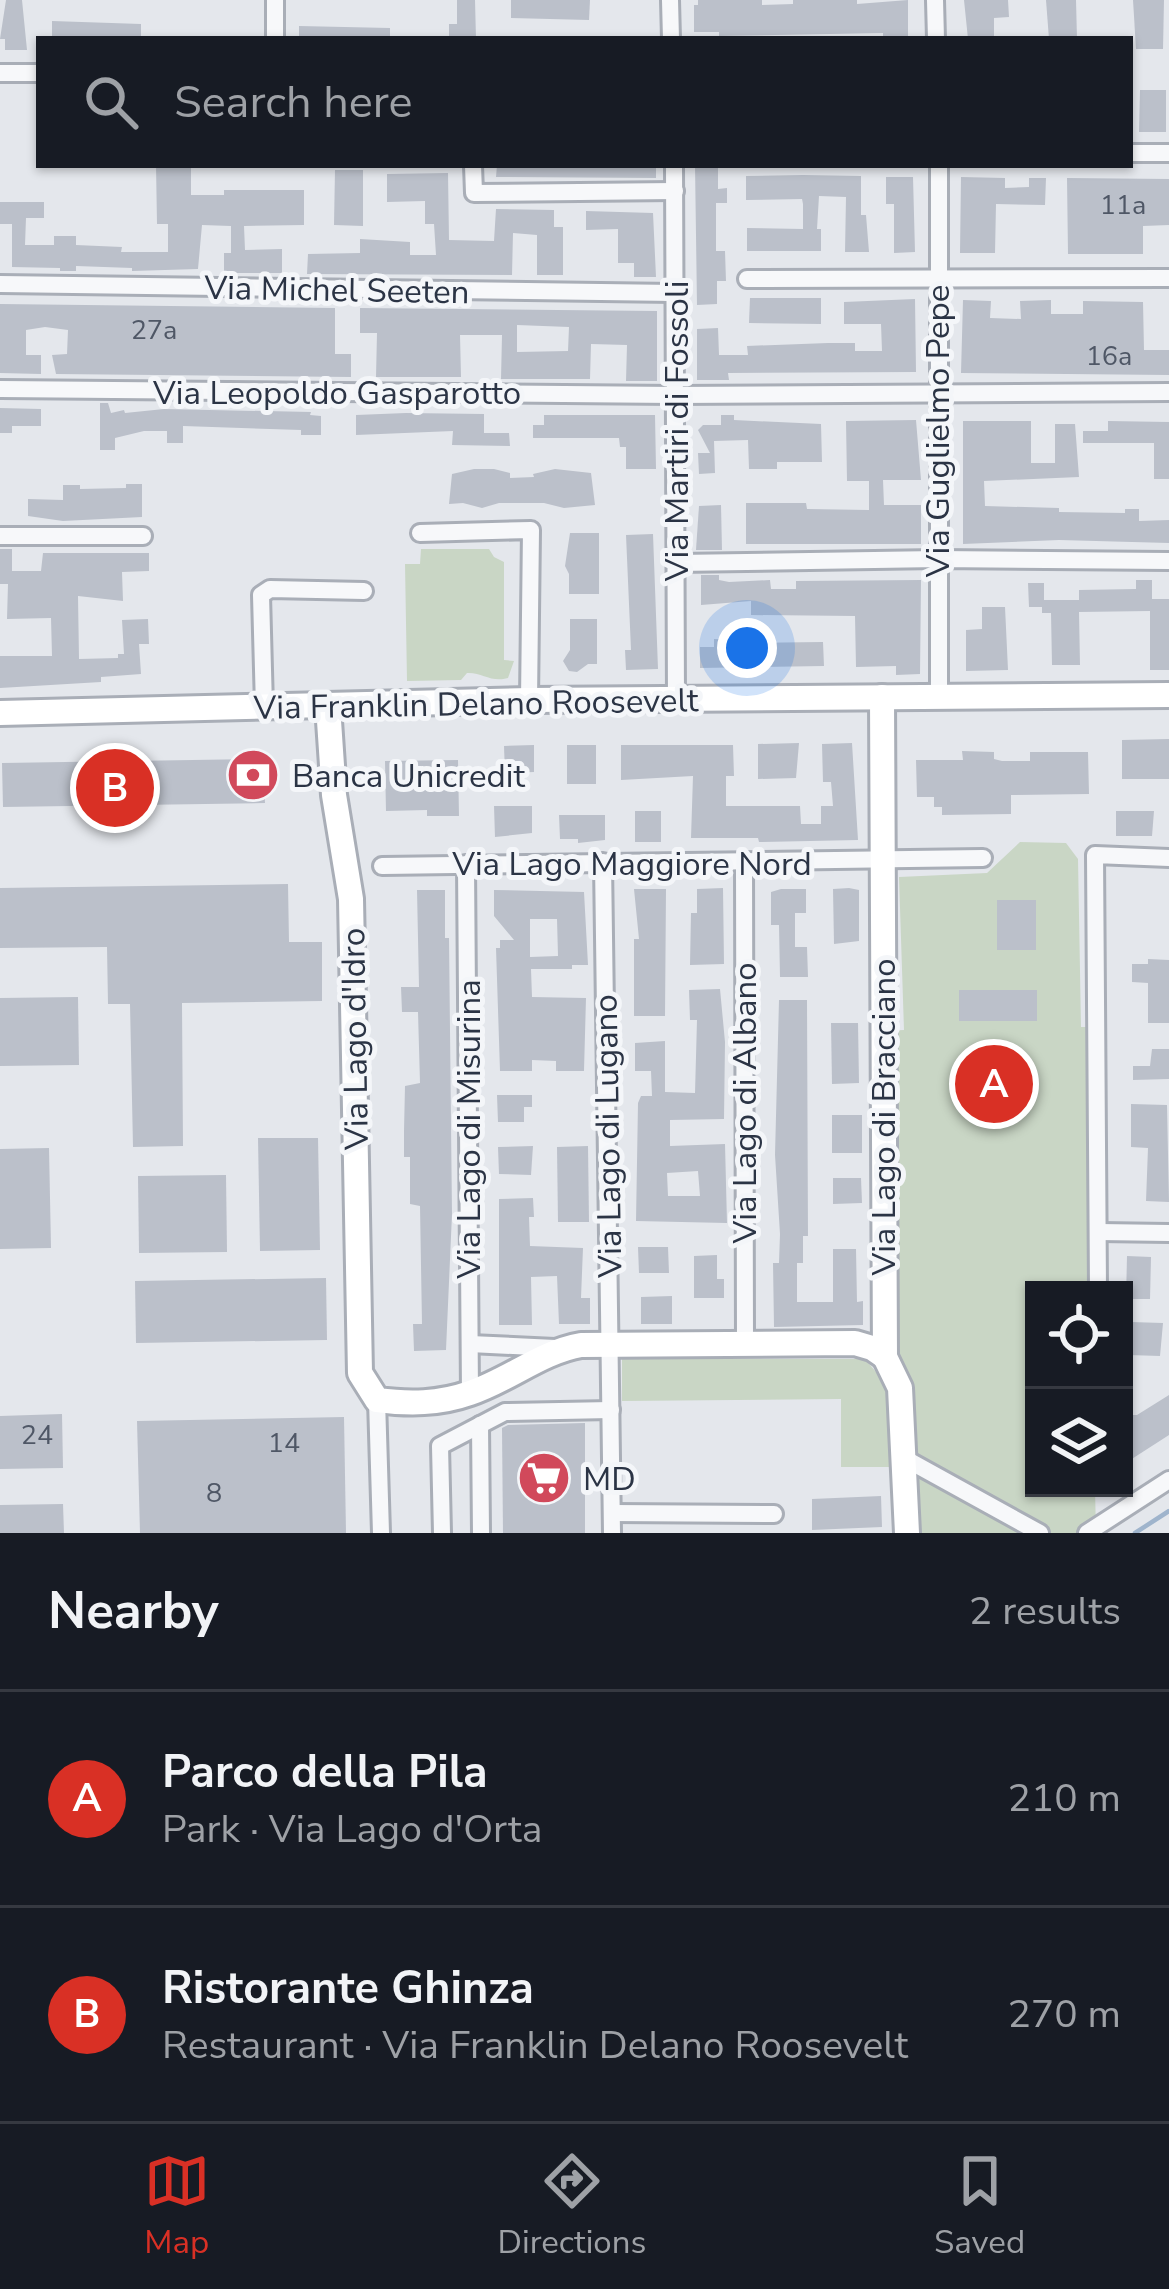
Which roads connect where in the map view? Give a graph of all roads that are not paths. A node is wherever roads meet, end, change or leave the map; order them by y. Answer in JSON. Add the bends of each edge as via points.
{"nodes":[{"id":1,"x":275,"y":0,"type":"edge"},
{"id":2,"x":670,"y":0,"type":"edge"},
{"id":3,"x":935,"y":0,"type":"edge"},
{"id":4,"x":275,"y":36,"type":"edge"},
{"id":5,"x":671,"y":36,"type":"edge"},
{"id":6,"x":936,"y":36,"type":"edge"},
{"id":7,"x":0,"y":73,"type":"edge"},
{"id":8,"x":36,"y":73,"type":"edge"},
{"id":9,"x":1133,"y":153,"type":"edge"},
{"id":10,"x":1169,"y":153,"type":"edge"},
{"id":11,"x":473,"y":168,"type":"edge"},
{"id":12,"x":674,"y":168,"type":"edge"},
{"id":13,"x":939,"y":168,"type":"edge"},
{"id":14,"x":675,"y":191,"type":"junction"},
{"id":15,"x":936,"y":277,"type":"junction"},
{"id":16,"x":1169,"y":278,"type":"edge"},
{"id":17,"x":747,"y":279,"type":"dead end"},
{"id":18,"x":0,"y":284,"type":"edge"},
{"id":19,"x":675,"y":293,"type":"junction"},
{"id":20,"x":0,"y":389,"type":"edge"},
{"id":21,"x":1169,"y":392,"type":"edge"},
{"id":22,"x":675,"y":394,"type":"junction"},
{"id":23,"x":938,"y":394,"type":"junction"},
{"id":24,"x":420,"y":533,"type":"dead end"},
{"id":25,"x":0,"y":536,"type":"edge"},
{"id":26,"x":142,"y":536,"type":"dead end"},
{"id":27,"x":938,"y":559,"type":"junction"},
{"id":28,"x":1169,"y":561,"type":"edge"},
{"id":29,"x":677,"y":563,"type":"junction"},
{"id":30,"x":364,"y":591,"type":"dead end"},
{"id":31,"x":1169,"y":695,"type":"edge"},
{"id":32,"x":939,"y":697,"type":"junction"},
{"id":33,"x":676,"y":698,"type":"junction"},
{"id":34,"x":882,"y":698,"type":"junction"},
{"id":35,"x":529,"y":700,"type":"junction"},
{"id":36,"x":328,"y":706,"type":"junction"},
{"id":37,"x":264,"y":707,"type":"junction"},
{"id":38,"x":0,"y":713,"type":"edge"},
{"id":39,"x":983,"y":858,"type":"dead end"},
{"id":40,"x":1169,"y":858,"type":"edge"},
{"id":41,"x":603,"y":862,"type":"junction"},
{"id":42,"x":744,"y":862,"type":"junction"},
{"id":43,"x":881,"y":862,"type":"junction"},
{"id":44,"x":466,"y":864,"type":"junction"},
{"id":45,"x":382,"y":866,"type":"dead end"},
{"id":46,"x":1099,"y":1232,"type":"junction"},
{"id":47,"x":1169,"y":1233,"type":"edge"},
{"id":48,"x":1098,"y":1281,"type":"edge"},
{"id":49,"x":610,"y":1344,"type":"junction"},
{"id":50,"x":745,"y":1344,"type":"junction"},
{"id":51,"x":470,"y":1345,"type":"junction"},
{"id":52,"x":562,"y":1348,"type":"junction"},
{"id":53,"x":885,"y":1357,"type":"junction"},
{"id":54,"x":470,"y":1393,"type":"junction"},
{"id":55,"x":377,"y":1400,"type":"junction"},
{"id":56,"x":611,"y":1409,"type":"junction"},
{"id":57,"x":480,"y":1426,"type":"junction"},
{"id":58,"x":904,"y":1458,"type":"junction"},
{"id":59,"x":942,"y":1478,"type":"junction"},
{"id":60,"x":1169,"y":1480,"type":"edge"},
{"id":61,"x":612,"y":1513,"type":"junction"},
{"id":62,"x":774,"y":1514,"type":"dead end"},
{"id":63,"x":907,"y":1520,"type":"edge"},
{"id":64,"x":381,"y":1533,"type":"edge"},
{"id":65,"x":442,"y":1533,"type":"edge"},
{"id":66,"x":482,"y":1533,"type":"edge"},
{"id":67,"x":612,"y":1533,"type":"edge"},
{"id":68,"x":1040,"y":1533,"type":"edge"},
{"id":69,"x":1088,"y":1533,"type":"edge"}],
"edges":[{"from":1,"to":4,"type":"street"},
{"from":2,"to":5,"type":"street"},
{"from":3,"to":6,"type":"street"},
{"from":7,"to":8,"type":"street"},
{"from":9,"to":10,"type":"street"},
{"from":11,"to":14,"type":"street","via":[[474,193]]},
{"from":12,"to":14,"type":"street","name":"Via Martiri di Fossoli"},
{"from":13,"to":15,"type":"street","name":"Via Guglielmo Pepe"},
{"from":14,"to":19,"type":"street","name":"Via Martiri di Fossoli"},
{"from":15,"to":16,"type":"street"},
{"from":15,"to":17,"type":"street"},
{"from":15,"to":23,"type":"street","name":"Via Guglielmo Pepe"},
{"from":18,"to":19,"type":"street","name":"Via Michel Seeten"},
{"from":19,"to":22,"type":"street","name":"Via Martiri di Fossoli"},
{"from":20,"to":22,"type":"street","name":"Via Leopoldo Gasparotto"},
{"from":21,"to":23,"type":"street","name":"Via Leopoldo Gasparotto"},
{"from":22,"to":23,"type":"street","name":"Via Leopoldo Gasparotto"},
{"from":22,"to":29,"type":"street","name":"Via Martiri di Fossoli"},
{"from":23,"to":27,"type":"street","name":"Via Guglielmo Pepe"},
{"from":24,"to":35,"type":"street","via":[[531,530]]},
{"from":25,"to":26,"type":"street"},
{"from":27,"to":28,"type":"street"},
{"from":27,"to":29,"type":"street"},
{"from":27,"to":32,"type":"street","name":"Via Guglielmo Pepe"},
{"from":29,"to":33,"type":"street","name":"Via Martiri di Fossoli"},
{"from":30,"to":37,"type":"street","via":[[261,595]]},
{"from":31,"to":32,"type":"street","name":"Via Franklin Delano Roosevelt"},
{"from":32,"to":34,"type":"street","name":"Via Franklin Delano Roosevelt"},
{"from":33,"to":34,"type":"street","name":"Via Franklin Delano Roosevelt"},
{"from":33,"to":35,"type":"street","name":"Via Franklin Delano Roosevelt"},
{"from":34,"to":43,"type":"street","name":"Via Lago di Bracciano"},
{"from":35,"to":36,"type":"street","name":"Via Franklin Delano Roosevelt"},
{"from":36,"to":37,"type":"street","name":"Via Franklin Delano Roosevelt"},
{"from":36,"to":55,"type":"street","name":"Via Lago d'Idro","via":[[351,899],[360,1373]]},
{"from":37,"to":38,"type":"street","name":"Via Franklin Delano Roosevelt"},
{"from":39,"to":43,"type":"street","name":"Via Lago Maggiore Nord"},
{"from":40,"to":46,"type":"street","via":[[1095,855]]},
{"from":41,"to":42,"type":"street","name":"Via Lago Maggiore Nord"},
{"from":41,"to":44,"type":"street","name":"Via Lago Maggiore Nord"},
{"from":41,"to":49,"type":"street","name":"Via Lago di Lugano"},
{"from":42,"to":43,"type":"street","name":"Via Lago Maggiore Nord"},
{"from":42,"to":50,"type":"street","name":"Via Lago di Albano"},
{"from":43,"to":53,"type":"street","name":"Via Lago di Bracciano"},
{"from":44,"to":45,"type":"street","name":"Via Lago Maggiore Nord"},
{"from":44,"to":51,"type":"street","name":"Via Lago di Misurina"},
{"from":46,"to":47,"type":"street"},
{"from":46,"to":48,"type":"street"},
{"from":49,"to":50,"type":"street"},
{"from":49,"to":52,"type":"street"},
{"from":49,"to":56,"type":"street","name":"Via Lago di Lugano"},
{"from":50,"to":53,"type":"street","via":[[855,1343]]},
{"from":51,"to":52,"type":"street"},
{"from":51,"to":54,"type":"street","name":"Via Lago di Misurina"},
{"from":52,"to":54,"type":"street"},
{"from":53,"to":58,"type":"street","name":"Via Lago di Bracciano","via":[[900,1388]]},
{"from":54,"to":55,"type":"street","via":[[413,1405]]},
{"from":55,"to":64,"type":"street"},
{"from":56,"to":57,"type":"street","via":[[506,1412]]},
{"from":56,"to":61,"type":"street","name":"Via Lago di Lugano"},
{"from":57,"to":65,"type":"street","via":[[440,1446]]},
{"from":57,"to":66,"type":"street"},
{"from":58,"to":59,"type":"street"},
{"from":58,"to":63,"type":"street","name":"Via Lago di Bracciano"},
{"from":59,"to":63,"type":"street","via":[[926,1483]]},
{"from":59,"to":68,"type":"street"},
{"from":60,"to":69,"type":"street"},
{"from":61,"to":62,"type":"street"},
{"from":61,"to":67,"type":"street","name":"Via Lago di Lugano"}]}
